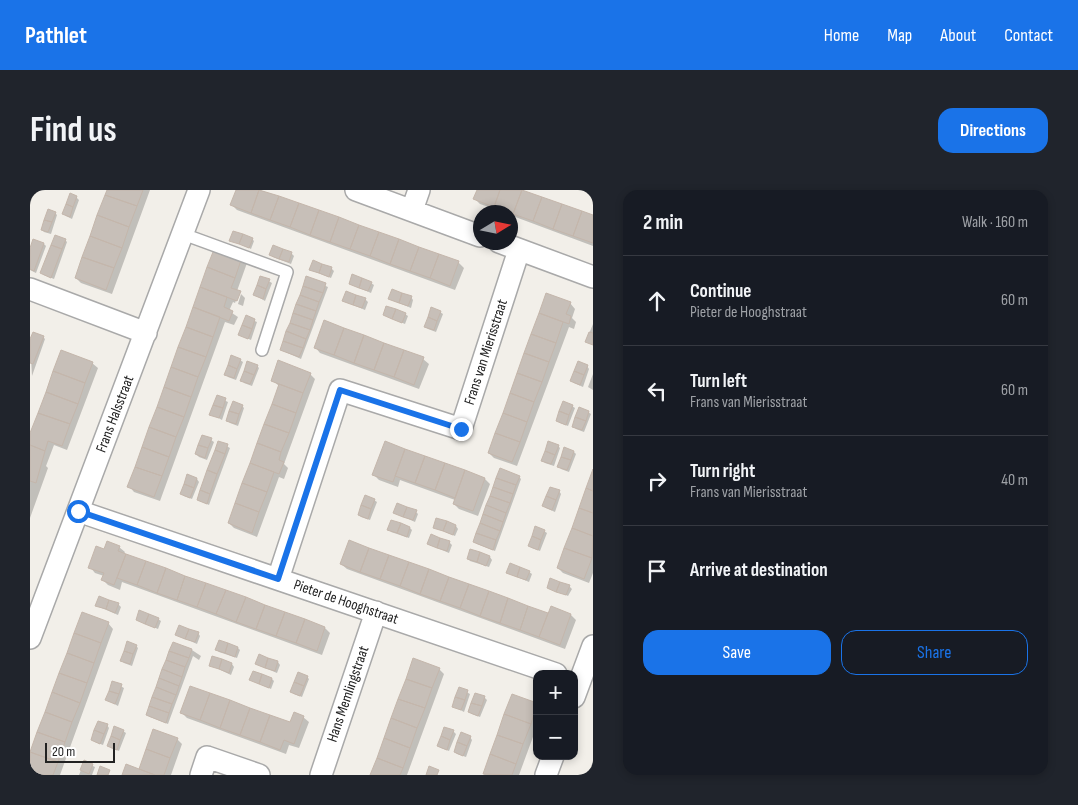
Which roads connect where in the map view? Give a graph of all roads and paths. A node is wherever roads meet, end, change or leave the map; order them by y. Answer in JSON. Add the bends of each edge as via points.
{"nodes":[{"id":1,"x":199,"y":190,"type":"edge"},
{"id":2,"x":356,"y":190,"type":"edge"},
{"id":3,"x":419,"y":190,"type":"edge"},
{"id":4,"x":412,"y":210,"type":"junction"},
{"id":5,"x":473,"y":233,"type":"edge"},
{"id":6,"x":183,"y":234,"type":"junction"},
{"id":7,"x":519,"y":250,"type":"joint"},
{"id":8,"x":593,"y":277,"type":"edge"},
{"id":9,"x":30,"y":289,"type":"edge"},
{"id":10,"x":146,"y":333,"type":"junction"},
{"id":11,"x":262,"y":350,"type":"dead end"},
{"id":12,"x":78,"y":511,"type":"junction"},
{"id":13,"x":278,"y":579,"type":"junction"},
{"id":14,"x":376,"y":612,"type":"junction"},
{"id":15,"x":30,"y":638,"type":"edge"},
{"id":16,"x":593,"y":646,"type":"edge"},
{"id":17,"x":544,"y":670,"type":"edge"},
{"id":18,"x":578,"y":681,"type":"edge"},
{"id":19,"x":552,"y":760,"type":"edge"},
{"id":20,"x":201,"y":775,"type":"edge"},
{"id":21,"x":259,"y":775,"type":"edge"},
{"id":22,"x":321,"y":775,"type":"edge"},
{"id":23,"x":546,"y":775,"type":"edge"}],
"edges":[{"from":1,"to":6,"type":"street","name":"Frans Halsstraat"},
{"from":2,"to":4,"type":"street"},
{"from":3,"to":4,"type":"street"},
{"from":4,"to":5,"type":"street"},
{"from":6,"to":10,"type":"street","name":"Frans Halsstraat"},
{"from":6,"to":11,"type":"lane","via":[[287,272]]},
{"from":7,"to":8,"type":"street"},
{"from":7,"to":13,"type":"street","name":"Frans van Mierisstraat","via":[[461,429],[340,390]]},
{"from":9,"to":10,"type":"street"},
{"from":10,"to":12,"type":"street","name":"Frans Halsstraat"},
{"from":12,"to":13,"type":"street","name":"Pieter de Hooghstraat"},
{"from":12,"to":15,"type":"street","name":"Frans Halsstraat"},
{"from":13,"to":14,"type":"street","name":"Pieter de Hooghstraat"},
{"from":14,"to":17,"type":"street","name":"Pieter de Hooghstraat"},
{"from":14,"to":22,"type":"street","name":"Hans Memlingstraat"},
{"from":16,"to":18,"type":"street"},
{"from":19,"to":23,"type":"street"},
{"from":20,"to":21,"type":"street","via":[[207,757]]}]}
